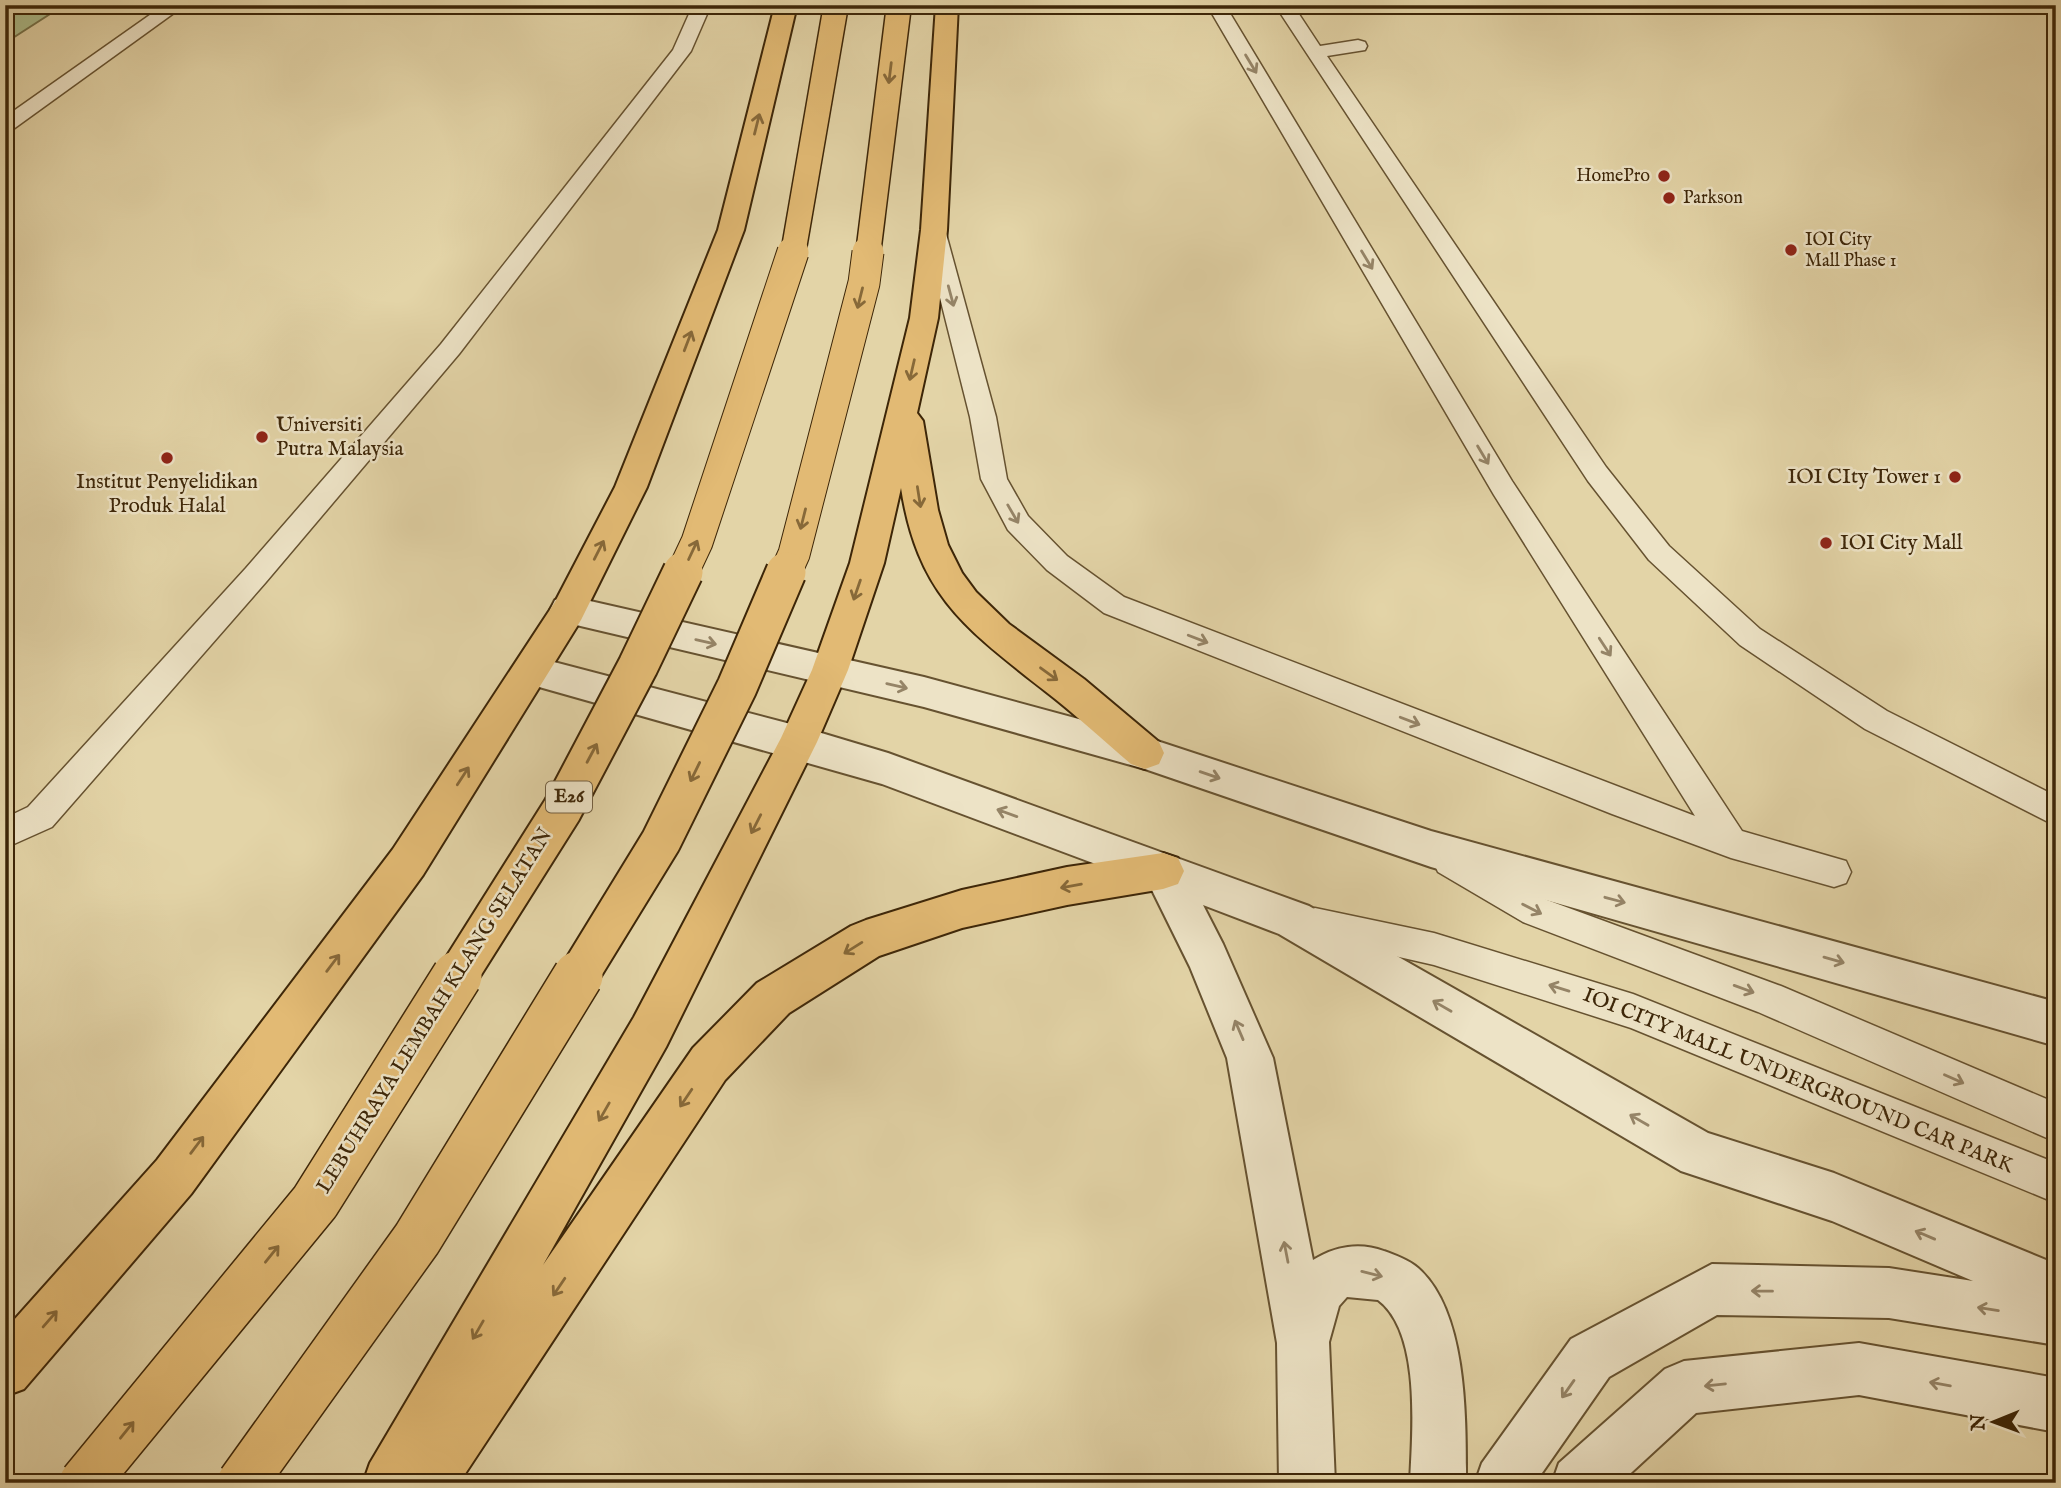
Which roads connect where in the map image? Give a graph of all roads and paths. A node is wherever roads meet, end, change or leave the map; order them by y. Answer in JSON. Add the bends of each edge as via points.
{"nodes":[{"id":1,"x":176,"y":5,"type":"edge"},
{"id":2,"x":702,"y":5,"type":"edge"},
{"id":3,"x":786,"y":5,"type":"edge"},
{"id":4,"x":836,"y":5,"type":"edge"},
{"id":5,"x":899,"y":5,"type":"edge"},
{"id":6,"x":947,"y":5,"type":"edge"},
{"id":7,"x":1216,"y":5,"type":"edge"},
{"id":8,"x":1284,"y":5,"type":"edge"},
{"id":9,"x":1358,"y":47,"type":"dead end"},
{"id":10,"x":1315,"y":52,"type":"junction"},
{"id":11,"x":5,"y":126,"type":"edge"},
{"id":12,"x":934,"y":230,"type":"junction"},
{"id":13,"x":904,"y":405,"type":"junction"},
{"id":14,"x":568,"y":610,"type":"junction"},
{"id":15,"x":830,"y":670,"type":"junction"},
{"id":16,"x":531,"y":671,"type":"junction"},
{"id":17,"x":798,"y":742,"type":"junction"},
{"id":18,"x":1145,"y":753,"type":"junction"},
{"id":19,"x":2056,"y":811,"type":"edge"},
{"id":20,"x":5,"y":834,"type":"edge"},
{"id":21,"x":1731,"y":843,"type":"junction"},
{"id":22,"x":1431,"y":849,"type":"junction"},
{"id":23,"x":1163,"y":871,"type":"junction"},
{"id":24,"x":1834,"y":872,"type":"dead end"},
{"id":25,"x":1294,"y":920,"type":"junction"},
{"id":26,"x":1969,"y":999,"type":"junction"},
{"id":27,"x":2056,"y":1014,"type":"edge"},
{"id":28,"x":2056,"y":1024,"type":"edge"},
{"id":29,"x":2056,"y":1124,"type":"edge"},
{"id":30,"x":2056,"y":1183,"type":"edge"},
{"id":31,"x":2056,"y":1290,"type":"edge"},
{"id":32,"x":2056,"y":1319,"type":"edge"},
{"id":33,"x":1303,"y":1343,"type":"junction"},
{"id":34,"x":5,"y":1370,"type":"edge"},
{"id":35,"x":2056,"y":1405,"type":"edge"},
{"id":36,"x":84,"y":1483,"type":"edge"},
{"id":37,"x":242,"y":1483,"type":"edge"},
{"id":38,"x":390,"y":1483,"type":"edge"},
{"id":39,"x":426,"y":1483,"type":"edge"},
{"id":40,"x":1307,"y":1483,"type":"edge"},
{"id":41,"x":1438,"y":1483,"type":"edge"},
{"id":42,"x":1502,"y":1483,"type":"edge"},
{"id":43,"x":1579,"y":1483,"type":"edge"}],
"edges":[{"from":1,"to":11,"type":"lane"},
{"from":2,"to":20,"type":"lane","via":[[682,51],[450,349],[40,817]]},
{"from":14,"to":3,"type":"highway","one_way":true,"via":[[631,487],[731,230]]},
{"from":36,"to":4,"type":"highway","name":"LEBUHRAYA LEMBAH KLANG SELATAN","number":"E26","one_way":true,"bridge":true,"via":[[315,1202],[562,810],[638,666],[698,542],[797,241]]},
{"from":5,"to":37,"type":"highway","one_way":true,"bridge":true,"via":[[863,283],[794,554],[737,687],[661,841],[417,1239]]},
{"from":6,"to":12,"type":"highway"},
{"from":7,"to":21,"type":"lane","one_way":true,"via":[[1503,488]]},
{"from":8,"to":10,"type":"lane"},
{"from":9,"to":10,"type":"lane"},
{"from":10,"to":19,"type":"lane","via":[[1597,474],[1659,553],[1750,638],[1864,712]]},
{"from":12,"to":13,"type":"highway","one_way":true,"via":[[924,318]]},
{"from":12,"to":21,"type":"lane","one_way":true,"via":[[983,417],[994,480],[1018,523],[1057,563],[1114,605]]},
{"from":13,"to":15,"type":"highway","one_way":true,"via":[[867,563]]},
{"from":13,"to":18,"type":"highway","one_way":true,"via":[[919,505],[938,562],[963,603]]},
{"from":14,"to":15,"type":"street","one_way":true},
{"from":14,"to":16,"type":"highway"},
{"from":15,"to":17,"type":"highway"},
{"from":15,"to":18,"type":"street","one_way":true},
{"from":16,"to":17,"type":"street"},
{"from":34,"to":16,"type":"highway","one_way":true,"via":[[174,1177],[408,862]]},
{"from":23,"to":17,"type":"street","one_way":true,"via":[[888,769]]},
{"from":17,"to":38,"type":"highway","one_way":true,"via":[[650,1032]]},
{"from":18,"to":22,"type":"street","one_way":true},
{"from":21,"to":24,"type":"lane"},
{"from":22,"to":26,"type":"street","one_way":true},
{"from":22,"to":29,"type":"lane","one_way":true,"via":[[1535,911],[1768,998]]},
{"from":23,"to":25,"type":"street"},
{"from":33,"to":23,"type":"street","one_way":true,"via":[[1250,1058],[1209,958]]},
{"from":23,"to":39,"type":"highway","one_way":true,"via":[[962,909],[866,940],[773,998],[709,1064]]},
{"from":30,"to":25,"type":"lane","name":"IOI CITY MALL UNDERGROUND CAR PARK","one_way":true,"via":[[1633,1011],[1434,949]]},
{"from":31,"to":25,"type":"street","one_way":true,"via":[[1834,1197],[1698,1154]]},
{"from":26,"to":27,"type":"lane"},
{"from":26,"to":28,"type":"street"},
{"from":32,"to":42,"type":"street","one_way":true,"via":[[1889,1293],[1712,1290],[1590,1358]]},
{"from":33,"to":40,"type":"street"},
{"from":33,"to":41,"type":"street","one_way":true,"via":[[1318,1287],[1342,1270],[1373,1272],[1401,1286],[1422,1314],[1436,1373]]},
{"from":35,"to":43,"type":"street","one_way":true,"via":[[1859,1369],[1684,1388]]}]}
